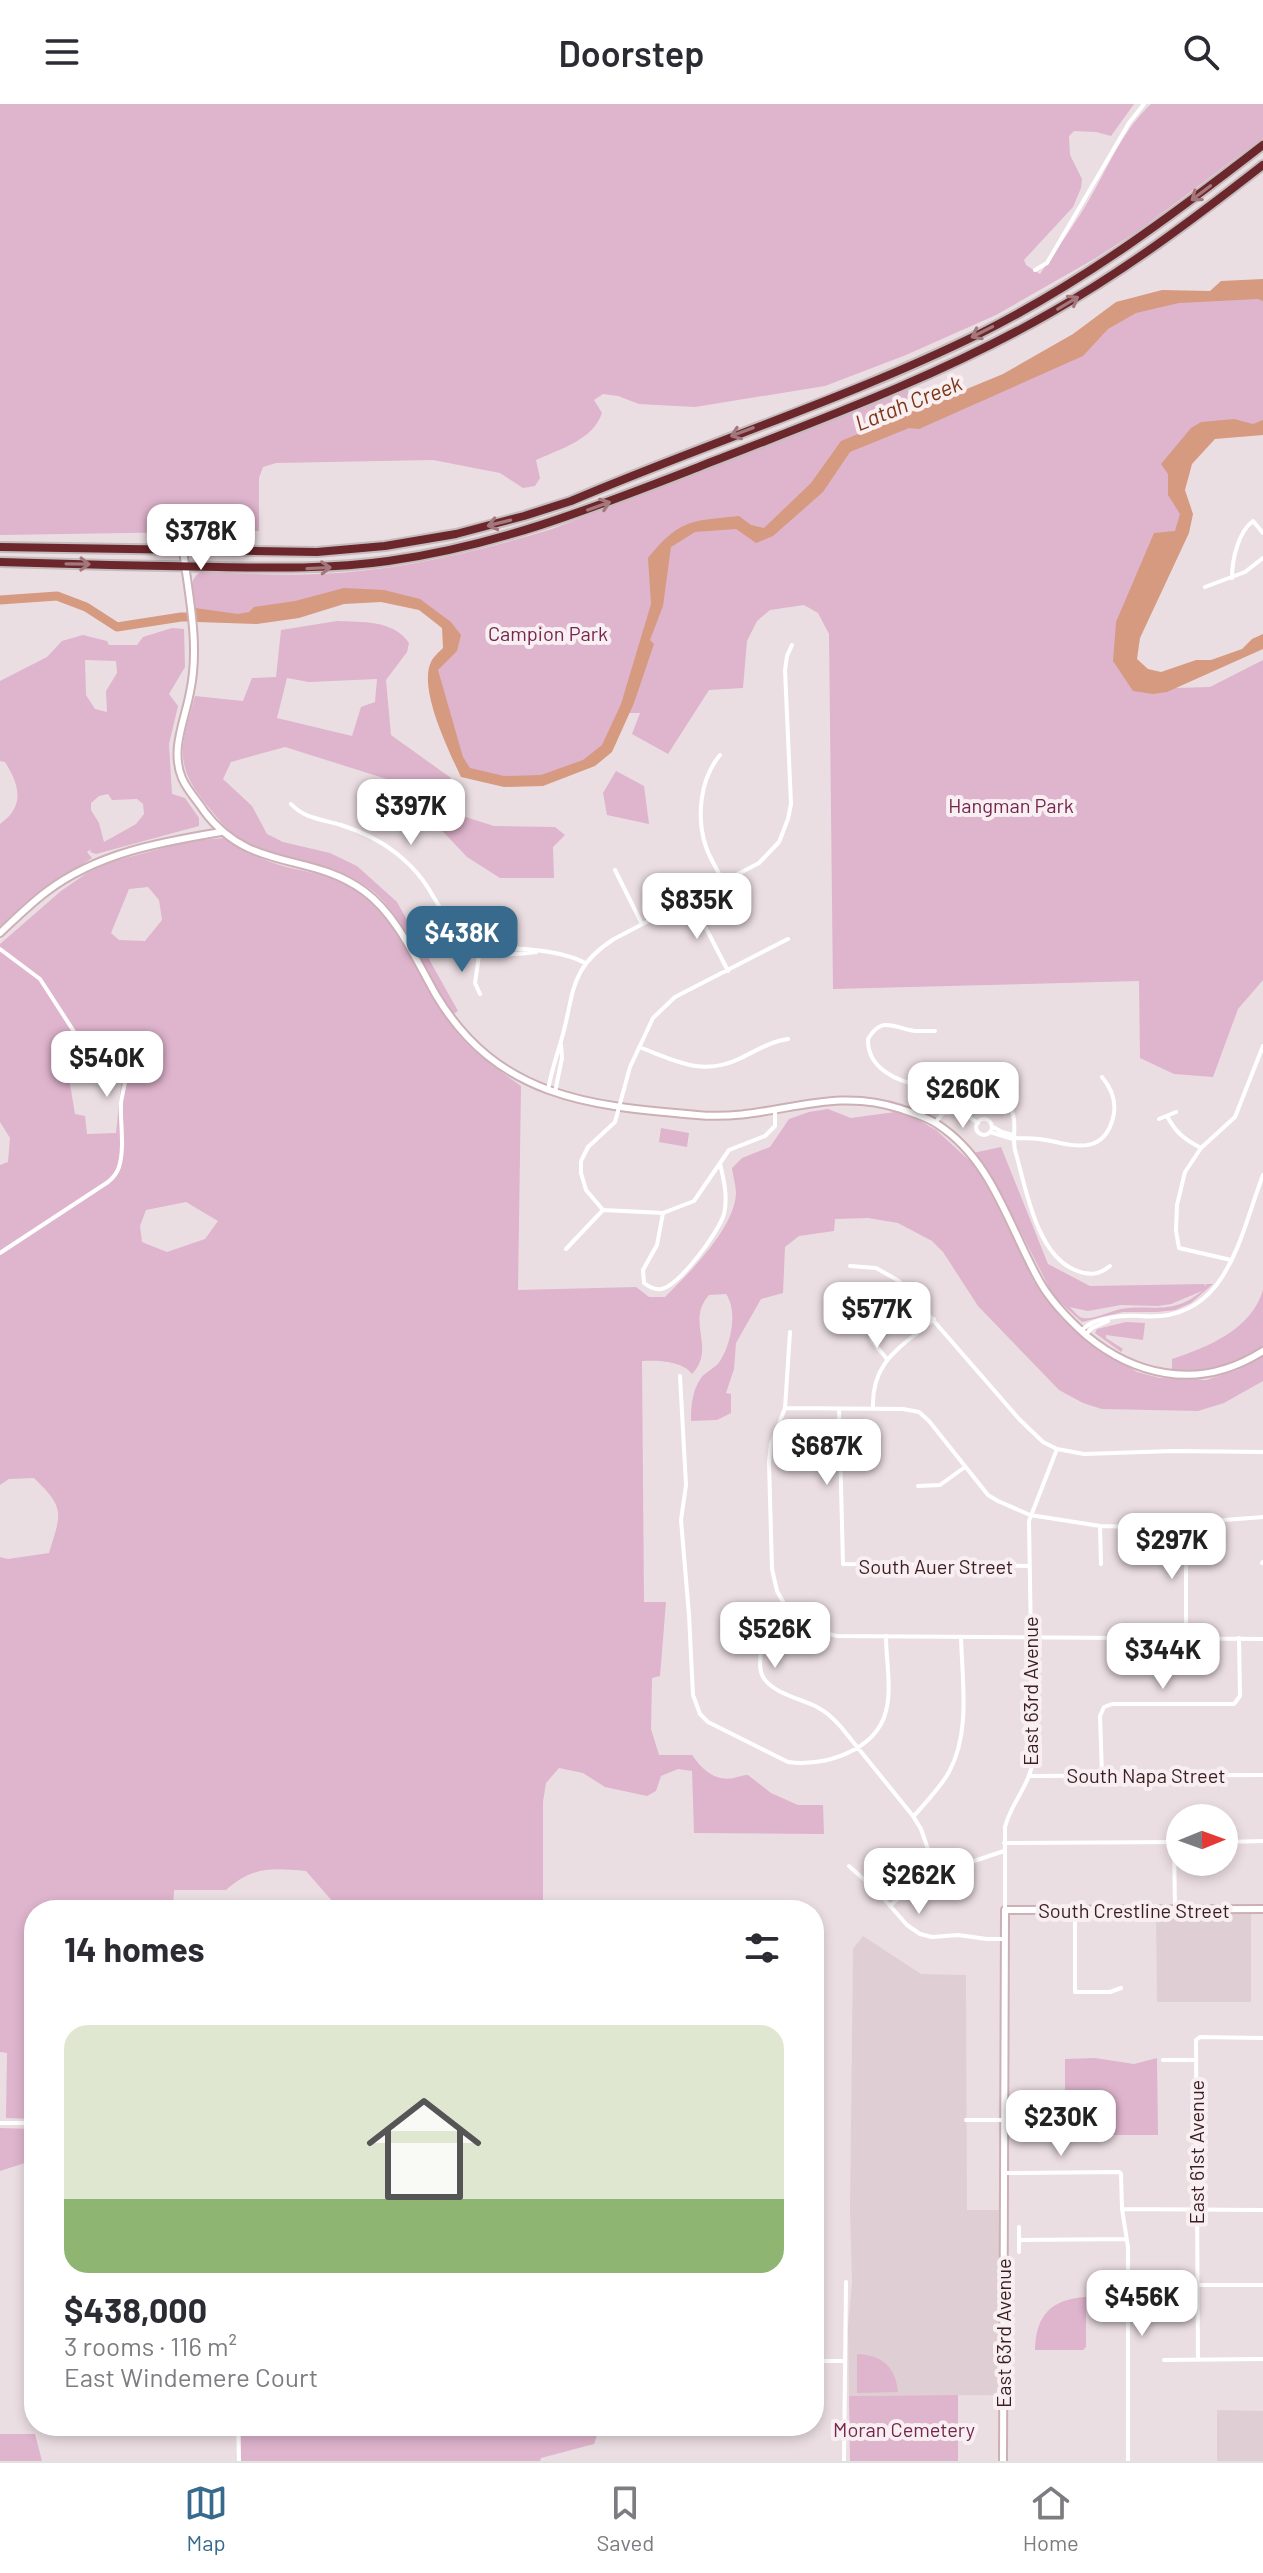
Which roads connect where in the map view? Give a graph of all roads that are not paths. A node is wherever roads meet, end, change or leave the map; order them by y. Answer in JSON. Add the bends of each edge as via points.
{"nodes":[{"id":1,"x":1144,"y":104,"type":"edge"},
{"id":2,"x":1263,"y":145,"type":"edge"},
{"id":3,"x":1263,"y":165,"type":"edge"},
{"id":4,"x":1035,"y":270,"type":"dead end"},
{"id":5,"x":1263,"y":533,"type":"edge"},
{"id":6,"x":0,"y":547,"type":"edge"},
{"id":7,"x":183,"y":550,"type":"junction"},
{"id":8,"x":1263,"y":558,"type":"edge"},
{"id":9,"x":0,"y":562,"type":"edge"},
{"id":10,"x":185,"y":567,"type":"junction"},
{"id":11,"x":1232,"y":578,"type":"junction"},
{"id":12,"x":1205,"y":587,"type":"dead end"},
{"id":13,"x":792,"y":645,"type":"dead end"},
{"id":14,"x":720,"y":755,"type":"dead end"},
{"id":15,"x":291,"y":804,"type":"dead end"},
{"id":16,"x":221,"y":832,"type":"junction"},
{"id":17,"x":615,"y":870,"type":"dead end"},
{"id":18,"x":723,"y":882,"type":"junction"},
{"id":19,"x":691,"y":899,"type":"junction"},
{"id":20,"x":642,"y":924,"type":"junction"},
{"id":21,"x":0,"y":933,"type":"edge"},
{"id":22,"x":788,"y":939,"type":"dead end"},
{"id":23,"x":0,"y":949,"type":"edge"},
{"id":24,"x":480,"y":949,"type":"junction"},
{"id":25,"x":585,"y":963,"type":"junction"},
{"id":26,"x":728,"y":971,"type":"junction"},
{"id":27,"x":480,"y":994,"type":"dead end"},
{"id":28,"x":935,"y":1031,"type":"dead end"},
{"id":29,"x":788,"y":1039,"type":"dead end"},
{"id":30,"x":1263,"y":1046,"type":"edge"},
{"id":31,"x":639,"y":1047,"type":"junction"},
{"id":32,"x":1102,"y":1077,"type":"dead end"},
{"id":33,"x":552,"y":1091,"type":"junction"},
{"id":34,"x":619,"y":1106,"type":"junction"},
{"id":35,"x":775,"y":1111,"type":"junction"},
{"id":36,"x":1176,"y":1112,"type":"dead end"},
{"id":37,"x":1167,"y":1116,"type":"junction"},
{"id":38,"x":1159,"y":1119,"type":"dead end"},
{"id":39,"x":935,"y":1123,"type":"junction"},
{"id":40,"x":978,"y":1123,"type":"junction"},
{"id":41,"x":991,"y":1129,"type":"junction"},
{"id":42,"x":1013,"y":1137,"type":"junction"},
{"id":43,"x":1201,"y":1148,"type":"junction"},
{"id":44,"x":720,"y":1164,"type":"junction"},
{"id":45,"x":1263,"y":1175,"type":"edge"},
{"id":46,"x":603,"y":1210,"type":"junction"},
{"id":47,"x":663,"y":1213,"type":"junction"},
{"id":48,"x":566,"y":1249,"type":"dead end"},
{"id":49,"x":0,"y":1253,"type":"edge"},
{"id":50,"x":1231,"y":1260,"type":"junction"},
{"id":51,"x":850,"y":1266,"type":"dead end"},
{"id":52,"x":1110,"y":1266,"type":"dead end"},
{"id":53,"x":934,"y":1319,"type":"junction"},
{"id":54,"x":869,"y":1330,"type":"dead end"},
{"id":55,"x":790,"y":1332,"type":"dead end"},
{"id":56,"x":1083,"y":1332,"type":"junction"},
{"id":57,"x":1263,"y":1351,"type":"edge"},
{"id":58,"x":887,"y":1359,"type":"junction"},
{"id":59,"x":680,"y":1376,"type":"dead end"},
{"id":60,"x":785,"y":1408,"type":"junction"},
{"id":61,"x":839,"y":1409,"type":"junction"},
{"id":62,"x":873,"y":1409,"type":"junction"},
{"id":63,"x":1057,"y":1449,"type":"junction"},
{"id":64,"x":1263,"y":1452,"type":"edge"},
{"id":65,"x":965,"y":1467,"type":"junction"},
{"id":66,"x":918,"y":1486,"type":"dead end"},
{"id":67,"x":1030,"y":1515,"type":"junction"},
{"id":68,"x":1263,"y":1517,"type":"edge"},
{"id":69,"x":1181,"y":1523,"type":"junction"},
{"id":70,"x":1100,"y":1526,"type":"junction"},
{"id":71,"x":1101,"y":1564,"type":"dead end"},
{"id":72,"x":1030,"y":1566,"type":"junction"},
{"id":73,"x":787,"y":1609,"type":"junction"},
{"id":74,"x":886,"y":1636,"type":"junction"},
{"id":75,"x":1031,"y":1636,"type":"junction"},
{"id":76,"x":961,"y":1637,"type":"junction"},
{"id":77,"x":1186,"y":1637,"type":"junction"},
{"id":78,"x":1239,"y":1638,"type":"junction"},
{"id":79,"x":1263,"y":1639,"type":"edge"},
{"id":80,"x":857,"y":1748,"type":"junction"},
{"id":81,"x":1102,"y":1775,"type":"junction"},
{"id":82,"x":1263,"y":1775,"type":"edge"},
{"id":83,"x":1030,"y":1776,"type":"junction"},
{"id":84,"x":913,"y":1816,"type":"junction"},
{"id":85,"x":1263,"y":1841,"type":"edge"},
{"id":86,"x":1166,"y":1842,"type":"edge"},
{"id":87,"x":1238,"y":1842,"type":"edge"},
{"id":88,"x":1004,"y":1843,"type":"junction"},
{"id":89,"x":1004,"y":1851,"type":"junction"},
{"id":90,"x":849,"y":1866,"type":"dead end"},
{"id":91,"x":936,"y":1872,"type":"junction"},
{"id":92,"x":1176,"y":1876,"type":"edge"},
{"id":93,"x":891,"y":1905,"type":"junction"},
{"id":94,"x":1175,"y":1909,"type":"junction"},
{"id":95,"x":1263,"y":1909,"type":"edge"},
{"id":96,"x":1005,"y":1910,"type":"junction"},
{"id":97,"x":1075,"y":1910,"type":"junction"},
{"id":98,"x":1005,"y":1939,"type":"junction"},
{"id":99,"x":1121,"y":1988,"type":"dead end"},
{"id":100,"x":1263,"y":2038,"type":"edge"},
{"id":101,"x":1163,"y":2060,"type":"dead end"},
{"id":102,"x":1195,"y":2060,"type":"junction"},
{"id":103,"x":966,"y":2120,"type":"dead end"},
{"id":104,"x":1004,"y":2120,"type":"junction"},
{"id":105,"x":0,"y":2123,"type":"edge"},
{"id":106,"x":24,"y":2123,"type":"edge"},
{"id":107,"x":1004,"y":2173,"type":"junction"},
{"id":108,"x":1122,"y":2209,"type":"junction"},
{"id":109,"x":1196,"y":2210,"type":"junction"},
{"id":110,"x":1263,"y":2210,"type":"edge"},
{"id":111,"x":1019,"y":2227,"type":"dead end"},
{"id":112,"x":1127,"y":2239,"type":"junction"},
{"id":113,"x":1019,"y":2240,"type":"junction"},
{"id":114,"x":1019,"y":2252,"type":"dead end"},
{"id":115,"x":846,"y":2282,"type":"dead end"},
{"id":116,"x":1197,"y":2285,"type":"junction"},
{"id":117,"x":1263,"y":2285,"type":"edge"},
{"id":118,"x":1263,"y":2359,"type":"edge"},
{"id":119,"x":1164,"y":2360,"type":"dead end"},
{"id":120,"x":1198,"y":2360,"type":"junction"},
{"id":121,"x":824,"y":2361,"type":"edge"},
{"id":122,"x":844,"y":2361,"type":"junction"},
{"id":123,"x":238,"y":2436,"type":"edge"},
{"id":124,"x":239,"y":2461,"type":"edge"},
{"id":125,"x":844,"y":2461,"type":"edge"},
{"id":126,"x":1003,"y":2461,"type":"edge"},
{"id":127,"x":1128,"y":2461,"type":"edge"}],
"edges":[{"from":1,"to":4,"type":"street","via":[[1047,263]]},
{"from":2,"to":7,"type":"highway","one_way":true,"via":[[1131,245],[981,333],[571,501],[456,534],[385,546],[291,554]]},
{"from":10,"to":3,"type":"highway","one_way":true,"via":[[317,569],[387,561],[503,538],[604,504],[894,389],[994,343],[1104,281]]},
{"from":5,"to":11,"type":"street","via":[[1253,521],[1246,526]]},
{"from":6,"to":7,"type":"highway"},
{"from":7,"to":10,"type":"main road"},
{"from":8,"to":11,"type":"street"},
{"from":9,"to":10,"type":"highway","one_way":true},
{"from":10,"to":16,"type":"main road","via":[[193,675],[178,757],[190,792]]},
{"from":11,"to":12,"type":"street"},
{"from":13,"to":18,"type":"street","via":[[785,670],[788,819],[779,842],[759,863]]},
{"from":14,"to":18,"type":"street","via":[[709,768],[701,821],[706,847]]},
{"from":15,"to":24,"type":"street","via":[[301,815],[371,836],[396,853],[420,876],[462,938]]},
{"from":16,"to":21,"type":"main road","via":[[98,862],[46,892]]},
{"from":16,"to":33,"type":"main road","via":[[251,850],[336,875],[365,892],[391,920],[473,1045],[522,1080]]},
{"from":17,"to":20,"type":"street"},
{"from":18,"to":19,"type":"street"},
{"from":19,"to":20,"type":"street"},
{"from":19,"to":26,"type":"street"},
{"from":20,"to":25,"type":"street","via":[[598,949]]},
{"from":22,"to":26,"type":"street"},
{"from":23,"to":49,"type":"street","via":[[40,979],[82,1044],[118,1056],[126,1069],[116,1173]]},
{"from":24,"to":25,"type":"street","via":[[571,955]]},
{"from":24,"to":27,"type":"street","via":[[475,983]]},
{"from":25,"to":33,"type":"street","via":[[573,985]]},
{"from":26,"to":31,"type":"street","via":[[675,997],[653,1018]]},
{"from":28,"to":42,"type":"street","via":[[879,1026],[868,1039],[869,1055],[898,1078],[963,1085],[1003,1101],[1010,1107]]},
{"from":29,"to":31,"type":"street","via":[[712,1068],[686,1066]]},
{"from":30,"to":43,"type":"street","via":[[1235,1117]]},
{"from":31,"to":34,"type":"street"},
{"from":32,"to":42,"type":"street","via":[[1111,1087],[1114,1113],[1111,1127],[1094,1144],[1080,1147]]},
{"from":33,"to":34,"type":"main road"},
{"from":34,"to":35,"type":"main road","via":[[719,1117]]},
{"from":34,"to":46,"type":"street","via":[[615,1122],[581,1161],[586,1190]]},
{"from":35,"to":39,"type":"main road","via":[[849,1099],[886,1104]]},
{"from":35,"to":44,"type":"street","via":[[775,1126],[765,1136],[729,1150]]},
{"from":36,"to":37,"type":"street"},
{"from":37,"to":38,"type":"street"},
{"from":37,"to":43,"type":"street","via":[[1175,1132]]},
{"from":39,"to":40,"type":"street","via":[[953,1111]]},
{"from":39,"to":56,"type":"main road","via":[[983,1170],[1040,1281]]},
{"from":40,"to":41,"type":"street","via":[[986,1119]]},
{"from":40,"to":41,"type":"street","via":[[979,1133]]},
{"from":41,"to":42,"type":"street"},
{"from":42,"to":52,"type":"street","via":[[1045,1244],[1055,1258],[1081,1273],[1102,1273]]},
{"from":43,"to":50,"type":"street","via":[[1180,1183],[1178,1246]]},
{"from":44,"to":47,"type":"street","via":[[694,1201]]},
{"from":44,"to":47,"type":"street","via":[[726,1202],[717,1228],[675,1284],[653,1289],[644,1283],[643,1270],[657,1245]]},
{"from":45,"to":50,"type":"street"},
{"from":46,"to":47,"type":"street"},
{"from":46,"to":48,"type":"street"},
{"from":50,"to":56,"type":"street","via":[[1219,1285],[1189,1309],[1167,1317],[1110,1320]]},
{"from":51,"to":53,"type":"street","via":[[887,1272]]},
{"from":53,"to":58,"type":"street"},
{"from":53,"to":63,"type":"street","via":[[1019,1419]]},
{"from":54,"to":58,"type":"street"},
{"from":55,"to":60,"type":"street"},
{"from":56,"to":57,"type":"main road","via":[[1131,1364],[1173,1374],[1226,1369]]},
{"from":58,"to":62,"type":"street","via":[[873,1384]]},
{"from":59,"to":80,"type":"street","via":[[686,1485],[683,1559],[693,1695],[700,1714],[718,1729],[788,1762],[821,1761]]},
{"from":60,"to":61,"type":"street"},
{"from":60,"to":73,"type":"street","via":[[769,1462],[772,1569]]},
{"from":61,"to":62,"type":"street"},
{"from":61,"to":72,"type":"street","name":"South Auer Street","via":[[843,1564]]},
{"from":62,"to":65,"type":"street","via":[[919,1412]]},
{"from":63,"to":64,"type":"street","via":[[1084,1454]]},
{"from":63,"to":67,"type":"street","name":"East 63rd Avenue"},
{"from":65,"to":66,"type":"street","via":[[940,1485]]},
{"from":65,"to":67,"type":"street","via":[[993,1498]]},
{"from":67,"to":70,"type":"street"},
{"from":67,"to":72,"type":"street","name":"East 63rd Avenue"},
{"from":68,"to":69,"type":"street"},
{"from":69,"to":70,"type":"street"},
{"from":69,"to":77,"type":"street"},
{"from":70,"to":71,"type":"street"},
{"from":72,"to":75,"type":"street","name":"East 63rd Avenue"},
{"from":73,"to":74,"type":"street","via":[[819,1632]]},
{"from":73,"to":80,"type":"street","via":[[766,1629],[759,1665],[763,1679],[830,1715]]},
{"from":74,"to":76,"type":"street"},
{"from":74,"to":80,"type":"street","via":[[887,1709],[880,1725]]},
{"from":75,"to":76,"type":"street"},
{"from":75,"to":77,"type":"street"},
{"from":75,"to":83,"type":"street","name":"East 63rd Avenue"},
{"from":76,"to":84,"type":"street","via":[[958,1751],[944,1779]]},
{"from":77,"to":78,"type":"street"},
{"from":78,"to":79,"type":"street"},
{"from":78,"to":81,"type":"street","via":[[1237,1703],[1104,1707]]},
{"from":80,"to":84,"type":"street"},
{"from":81,"to":82,"type":"street","name":"South Napa Street"},
{"from":81,"to":83,"type":"street","name":"South Napa Street"},
{"from":83,"to":88,"type":"street","name":"East 63rd Avenue","via":[[1008,1815]]},
{"from":84,"to":91,"type":"street"},
{"from":85,"to":87,"type":"street"},
{"from":86,"to":88,"type":"street"},
{"from":88,"to":89,"type":"street","name":"East 63rd Avenue"},
{"from":89,"to":91,"type":"street"},
{"from":89,"to":96,"type":"street","name":"East 63rd Avenue"},
{"from":90,"to":93,"type":"street"},
{"from":91,"to":93,"type":"street"},
{"from":92,"to":94,"type":"street"},
{"from":93,"to":98,"type":"street","via":[[920,1934]]},
{"from":94,"to":95,"type":"main road","name":"South Crestline Street"},
{"from":94,"to":97,"type":"main road","name":"South Crestline Street"},
{"from":96,"to":97,"type":"main road","name":"South Crestline Street"},
{"from":96,"to":98,"type":"main road","name":"East 63rd Avenue"},
{"from":97,"to":99,"type":"street","via":[[1075,1992]]},
{"from":98,"to":104,"type":"main road","name":"East 63rd Avenue"},
{"from":100,"to":102,"type":"street","name":"East 61st Avenue","via":[[1200,2037]]},
{"from":101,"to":102,"type":"street"},
{"from":102,"to":109,"type":"street","name":"East 61st Avenue"},
{"from":103,"to":104,"type":"street"},
{"from":104,"to":107,"type":"main road","name":"East 63rd Avenue"},
{"from":105,"to":106,"type":"street"},
{"from":107,"to":108,"type":"street","via":[[1119,2172]]},
{"from":107,"to":126,"type":"main road","name":"East 63rd Avenue"},
{"from":108,"to":109,"type":"street"},
{"from":108,"to":112,"type":"street"},
{"from":109,"to":110,"type":"street"},
{"from":109,"to":116,"type":"street","name":"East 61st Avenue"},
{"from":111,"to":113,"type":"street"},
{"from":112,"to":113,"type":"street"},
{"from":112,"to":127,"type":"street"},
{"from":113,"to":114,"type":"street"},
{"from":115,"to":122,"type":"street"},
{"from":116,"to":117,"type":"street"},
{"from":116,"to":120,"type":"street","name":"East 61st Avenue"},
{"from":118,"to":120,"type":"street"},
{"from":119,"to":120,"type":"street"},
{"from":121,"to":122,"type":"street"},
{"from":122,"to":125,"type":"street"},
{"from":123,"to":124,"type":"street"}]}
